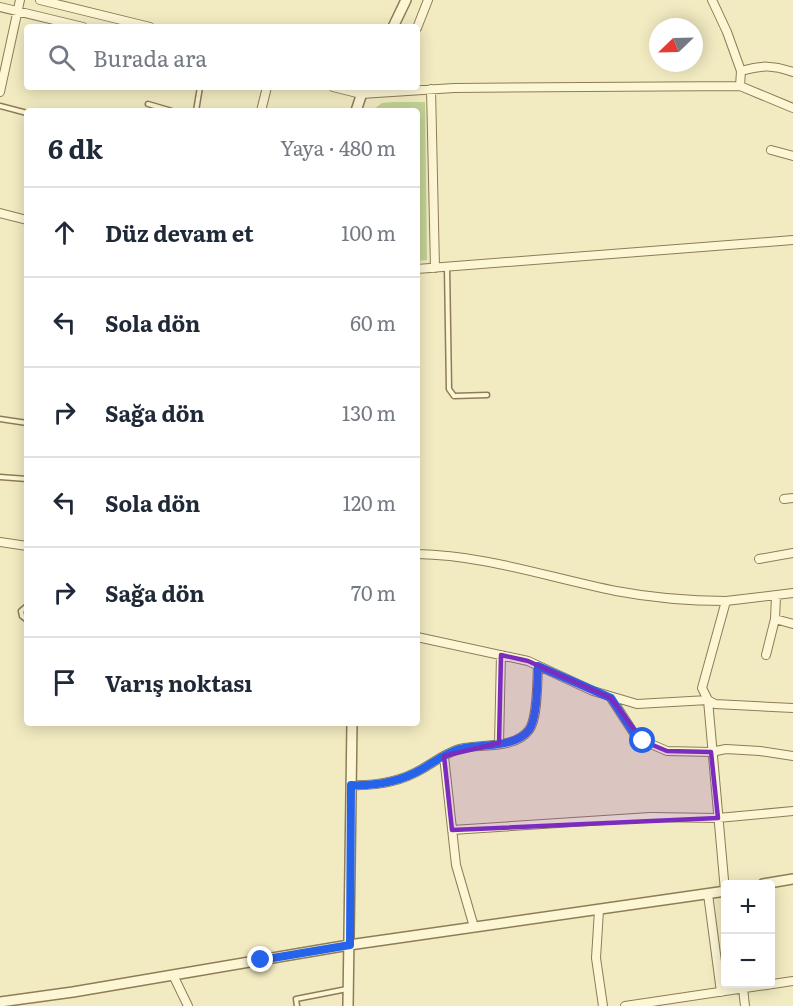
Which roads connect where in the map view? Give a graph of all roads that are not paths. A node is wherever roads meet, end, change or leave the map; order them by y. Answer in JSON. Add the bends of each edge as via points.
{"nodes":[{"id":1,"x":20,"y":0,"type":"edge"},
{"id":2,"x":40,"y":0,"type":"edge"},
{"id":3,"x":406,"y":0,"type":"edge"},
{"id":4,"x":428,"y":0,"type":"edge"},
{"id":5,"x":712,"y":0,"type":"edge"},
{"id":6,"x":0,"y":7,"type":"edge"},
{"id":7,"x":18,"y":11,"type":"junction"},
{"id":8,"x":71,"y":24,"type":"edge"},
{"id":9,"x":138,"y":24,"type":"edge"},
{"id":10,"x":394,"y":24,"type":"edge"},
{"id":11,"x":419,"y":24,"type":"edge"},
{"id":12,"x":741,"y":71,"type":"junction"},
{"id":13,"x":793,"y":72,"type":"edge"},
{"id":14,"x":740,"y":86,"type":"junction"},
{"id":15,"x":420,"y":89,"type":"edge"},
{"id":16,"x":431,"y":89,"type":"junction"},
{"id":17,"x":200,"y":90,"type":"edge"},
{"id":18,"x":266,"y":90,"type":"edge"},
{"id":19,"x":363,"y":90,"type":"edge"},
{"id":20,"x":0,"y":92,"type":"edge"},
{"id":21,"x":148,"y":104,"type":"dead end"},
{"id":22,"x":0,"y":106,"type":"edge"},
{"id":23,"x":162,"y":108,"type":"edge"},
{"id":24,"x":196,"y":108,"type":"edge"},
{"id":25,"x":262,"y":108,"type":"edge"},
{"id":26,"x":357,"y":108,"type":"edge"},
{"id":27,"x":793,"y":108,"type":"edge"},
{"id":28,"x":24,"y":112,"type":"edge"},
{"id":29,"x":771,"y":150,"type":"dead end"},
{"id":30,"x":793,"y":156,"type":"edge"},
{"id":31,"x":0,"y":213,"type":"edge"},
{"id":32,"x":24,"y":219,"type":"edge"},
{"id":33,"x":793,"y":240,"type":"edge"},
{"id":34,"x":447,"y":267,"type":"junction"},
{"id":35,"x":435,"y":268,"type":"junction"},
{"id":36,"x":420,"y":269,"type":"edge"},
{"id":37,"x":487,"y":395,"type":"dead end"},
{"id":38,"x":0,"y":419,"type":"edge"},
{"id":39,"x":24,"y":423,"type":"edge"},
{"id":40,"x":0,"y":477,"type":"edge"},
{"id":41,"x":24,"y":479,"type":"edge"},
{"id":42,"x":793,"y":498,"type":"edge"},
{"id":43,"x":784,"y":499,"type":"dead end"},
{"id":44,"x":0,"y":542,"type":"edge"},
{"id":45,"x":24,"y":546,"type":"edge"},
{"id":46,"x":793,"y":553,"type":"edge"},
{"id":47,"x":420,"y":554,"type":"edge"},
{"id":48,"x":759,"y":559,"type":"dead end"},
{"id":49,"x":793,"y":593,"type":"edge"},
{"id":50,"x":776,"y":596,"type":"junction"},
{"id":51,"x":726,"y":601,"type":"junction"},
{"id":52,"x":775,"y":619,"type":"junction"},
{"id":53,"x":793,"y":624,"type":"edge"},
{"id":54,"x":420,"y":638,"type":"edge"},
{"id":55,"x":501,"y":655,"type":"junction"},
{"id":56,"x":766,"y":655,"type":"dead end"},
{"id":57,"x":538,"y":666,"type":"junction"},
{"id":58,"x":611,"y":698,"type":"junction"},
{"id":59,"x":708,"y":700,"type":"junction"},
{"id":60,"x":793,"y":708,"type":"edge"},
{"id":61,"x":352,"y":726,"type":"edge"},
{"id":62,"x":499,"y":744,"type":"junction"},
{"id":63,"x":711,"y":752,"type":"junction"},
{"id":64,"x":444,"y":756,"type":"junction"},
{"id":65,"x":793,"y":756,"type":"edge"},
{"id":66,"x":351,"y":785,"type":"junction"},
{"id":67,"x":793,"y":811,"type":"edge"},
{"id":68,"x":718,"y":818,"type":"junction"},
{"id":69,"x":452,"y":830,"type":"junction"},
{"id":70,"x":793,"y":879,"type":"edge"},
{"id":71,"x":724,"y":880,"type":"edge"},
{"id":72,"x":775,"y":883,"type":"edge"},
{"id":73,"x":721,"y":892,"type":"edge"},
{"id":74,"x":708,"y":894,"type":"junction"},
{"id":75,"x":598,"y":910,"type":"junction"},
{"id":76,"x":474,"y":927,"type":"junction"},
{"id":77,"x":350,"y":945,"type":"junction"},
{"id":78,"x":173,"y":975,"type":"junction"},
{"id":79,"x":793,"y":981,"type":"edge"},
{"id":80,"x":775,"y":984,"type":"edge"},
{"id":81,"x":743,"y":988,"type":"joint"},
{"id":82,"x":348,"y":989,"type":"junction"},
{"id":83,"x":721,"y":992,"type":"junction"},
{"id":84,"x":0,"y":1002,"type":"edge"},
{"id":85,"x":188,"y":1006,"type":"edge"},
{"id":86,"x":297,"y":1006,"type":"edge"},
{"id":87,"x":348,"y":1006,"type":"edge"},
{"id":88,"x":603,"y":1006,"type":"edge"},
{"id":89,"x":625,"y":1006,"type":"edge"},
{"id":90,"x":745,"y":1006,"type":"edge"}],
"edges":[{"from":1,"to":7,"type":"street"},
{"from":2,"to":9,"type":"street"},
{"from":3,"to":10,"type":"street"},
{"from":4,"to":11,"type":"street"},
{"from":5,"to":12,"type":"street"},
{"from":6,"to":7,"type":"street"},
{"from":7,"to":8,"type":"street"},
{"from":7,"to":20,"type":"street"},
{"from":12,"to":13,"type":"street","via":[[766,65]]},
{"from":12,"to":14,"type":"street"},
{"from":14,"to":16,"type":"street"},
{"from":14,"to":27,"type":"street"},
{"from":15,"to":16,"type":"street"},
{"from":16,"to":35,"type":"street"},
{"from":17,"to":24,"type":"lane"},
{"from":18,"to":25,"type":"street"},
{"from":19,"to":26,"type":"street"},
{"from":21,"to":23,"type":"lane"},
{"from":22,"to":28,"type":"lane"},
{"from":29,"to":30,"type":"street"},
{"from":31,"to":32,"type":"street"},
{"from":33,"to":34,"type":"street"},
{"from":34,"to":35,"type":"street"},
{"from":34,"to":37,"type":"lane","via":[[449,389],[454,396]]},
{"from":35,"to":36,"type":"street"},
{"from":38,"to":39,"type":"lane"},
{"from":40,"to":41,"type":"lane"},
{"from":42,"to":43,"type":"street"},
{"from":44,"to":45,"type":"street"},
{"from":46,"to":48,"type":"street"},
{"from":47,"to":51,"type":"street","via":[[471,560],[658,598]]},
{"from":49,"to":50,"type":"street"},
{"from":50,"to":51,"type":"street"},
{"from":50,"to":52,"type":"street"},
{"from":51,"to":59,"type":"street","via":[[702,688]]},
{"from":52,"to":53,"type":"street"},
{"from":52,"to":56,"type":"street"},
{"from":54,"to":55,"type":"street"},
{"from":55,"to":57,"type":"street"},
{"from":55,"to":62,"type":"street"},
{"from":57,"to":58,"type":"street"},
{"from":57,"to":62,"type":"street","via":[[532,726],[522,737]]},
{"from":58,"to":59,"type":"street","via":[[637,704]]},
{"from":58,"to":63,"type":"street","via":[[640,740],[668,752]]},
{"from":59,"to":60,"type":"street","via":[[715,704]]},
{"from":59,"to":63,"type":"street"},
{"from":61,"to":66,"type":"street"},
{"from":62,"to":64,"type":"street","via":[[460,749]]},
{"from":63,"to":65,"type":"street","via":[[726,749]]},
{"from":63,"to":68,"type":"street"},
{"from":64,"to":66,"type":"street","via":[[398,781]]},
{"from":64,"to":69,"type":"street"},
{"from":66,"to":77,"type":"street"},
{"from":67,"to":68,"type":"street"},
{"from":68,"to":69,"type":"street","via":[[650,817]]},
{"from":68,"to":71,"type":"street"},
{"from":69,"to":76,"type":"street","via":[[460,882]]},
{"from":70,"to":72,"type":"street"},
{"from":73,"to":74,"type":"street"},
{"from":74,"to":75,"type":"street"},
{"from":74,"to":83,"type":"street"},
{"from":75,"to":76,"type":"street"},
{"from":75,"to":88,"type":"street","via":[[596,958]]},
{"from":76,"to":77,"type":"street"},
{"from":77,"to":78,"type":"street"},
{"from":77,"to":82,"type":"street"},
{"from":78,"to":84,"type":"street"},
{"from":78,"to":85,"type":"street"},
{"from":79,"to":80,"type":"street"},
{"from":81,"to":83,"type":"street"},
{"from":81,"to":90,"type":"street"},
{"from":82,"to":86,"type":"lane","via":[[296,999]]},
{"from":82,"to":87,"type":"street"},
{"from":83,"to":89,"type":"street"}]}
